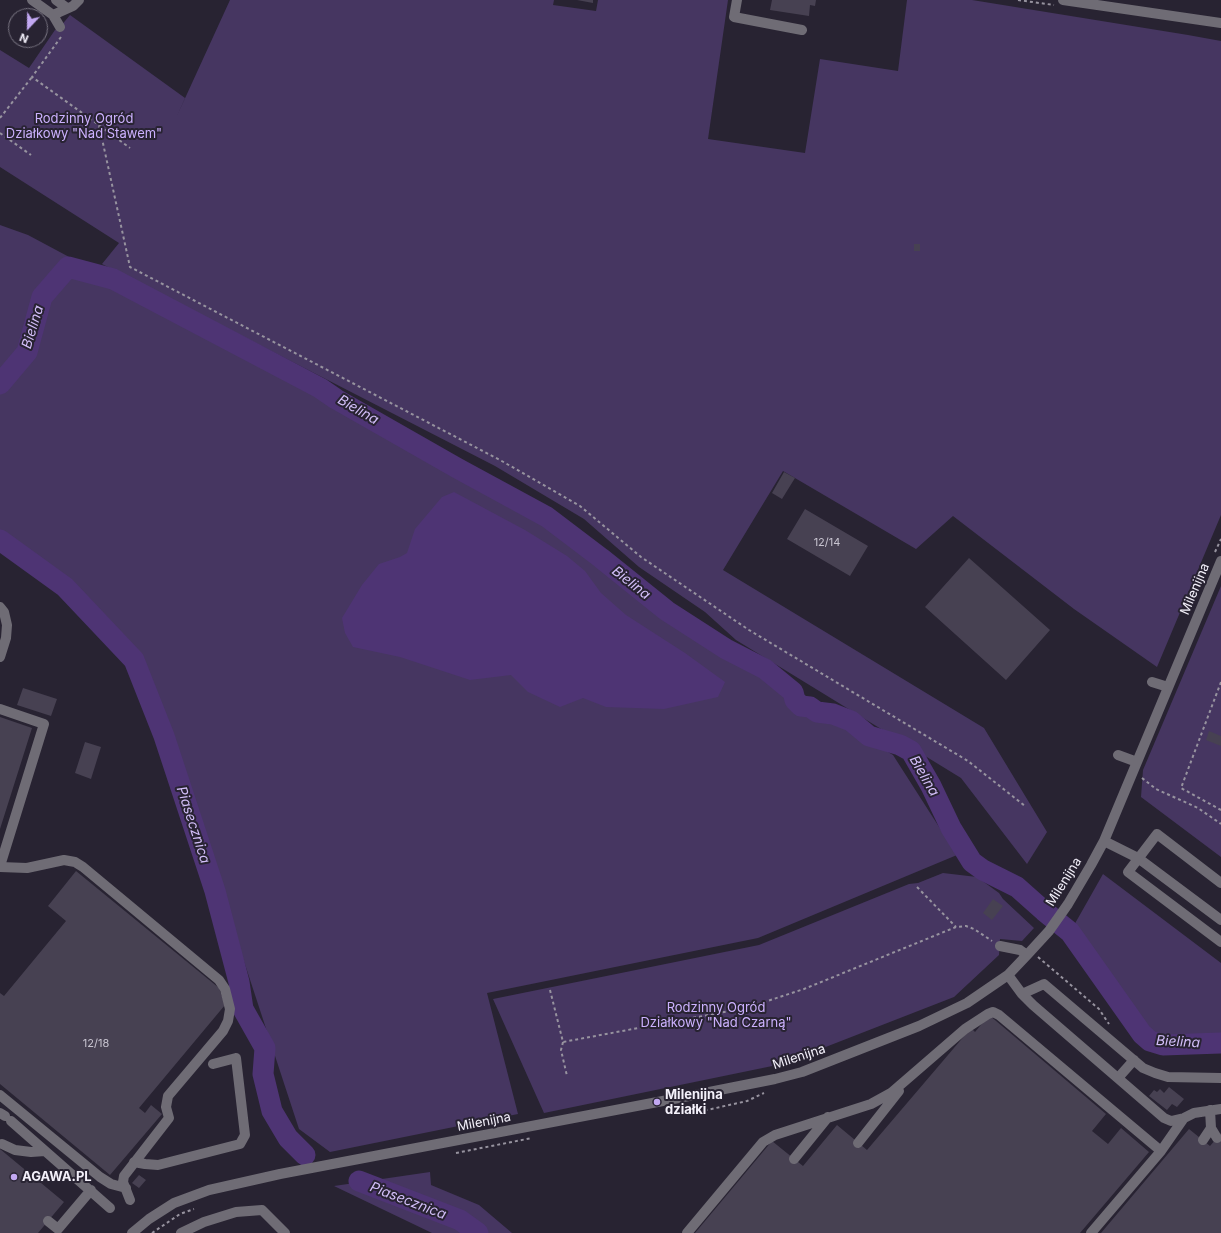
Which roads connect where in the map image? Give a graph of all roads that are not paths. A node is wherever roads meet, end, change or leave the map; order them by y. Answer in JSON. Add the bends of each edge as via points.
{"nodes":[{"id":1,"x":32,"y":0,"type":"edge"},
{"id":2,"x":56,"y":0,"type":"edge"},
{"id":3,"x":79,"y":0,"type":"edge"},
{"id":4,"x":737,"y":0,"type":"edge"},
{"id":5,"x":1063,"y":0,"type":"edge"},
{"id":6,"x":67,"y":8,"type":"junction"},
{"id":7,"x":53,"y":15,"type":"junction"},
{"id":8,"x":1221,"y":23,"type":"edge"},
{"id":9,"x":60,"y":27,"type":"road end"},
{"id":10,"x":802,"y":30,"type":"dead end"},
{"id":11,"x":1221,"y":561,"type":"edge"},
{"id":12,"x":0,"y":607,"type":"edge"},
{"id":13,"x":0,"y":657,"type":"edge"},
{"id":14,"x":1152,"y":682,"type":"dead end"},
{"id":15,"x":1168,"y":688,"type":"junction"},
{"id":16,"x":0,"y":709,"type":"edge"},
{"id":17,"x":1118,"y":755,"type":"dead end"},
{"id":18,"x":1135,"y":767,"type":"junction"},
{"id":19,"x":1104,"y":840,"type":"junction"},
{"id":20,"x":1138,"y":858,"type":"junction"},
{"id":21,"x":0,"y":866,"type":"edge"},
{"id":22,"x":1221,"y":883,"type":"edge"},
{"id":23,"x":1221,"y":920,"type":"edge"},
{"id":24,"x":1221,"y":942,"type":"edge"},
{"id":25,"x":1000,"y":946,"type":"road end"},
{"id":26,"x":1032,"y":956,"type":"junction"},
{"id":27,"x":1008,"y":975,"type":"junction"},
{"id":28,"x":1022,"y":994,"type":"junction"},
{"id":29,"x":1134,"y":1060,"type":"junction"},
{"id":30,"x":213,"y":1064,"type":"dead end"},
{"id":31,"x":912,"y":1074,"type":"junction"},
{"id":32,"x":1118,"y":1078,"type":"junction"},
{"id":33,"x":1221,"y":1078,"type":"edge"},
{"id":34,"x":0,"y":1095,"type":"edge"},
{"id":35,"x":1221,"y":1109,"type":"edge"},
{"id":36,"x":1210,"y":1110,"type":"junction"},
{"id":37,"x":5,"y":1117,"type":"edge"},
{"id":38,"x":828,"y":1117,"type":"junction"},
{"id":39,"x":1184,"y":1118,"type":"junction"},
{"id":40,"x":1212,"y":1128,"type":"junction"},
{"id":41,"x":1217,"y":1138,"type":"dead end"},
{"id":42,"x":1203,"y":1140,"type":"dead end"},
{"id":43,"x":858,"y":1143,"type":"dead end"},
{"id":44,"x":2,"y":1144,"type":"dead end"},
{"id":45,"x":45,"y":1151,"type":"junction"},
{"id":46,"x":1160,"y":1151,"type":"junction"},
{"id":47,"x":794,"y":1159,"type":"dead end"},
{"id":48,"x":134,"y":1162,"type":"junction"},
{"id":49,"x":126,"y":1188,"type":"junction"},
{"id":50,"x":91,"y":1190,"type":"junction"},
{"id":51,"x":130,"y":1200,"type":"dead end"},
{"id":52,"x":110,"y":1208,"type":"dead end"},
{"id":53,"x":48,"y":1221,"type":"dead end"},
{"id":54,"x":132,"y":1233,"type":"edge"},
{"id":55,"x":181,"y":1233,"type":"edge"},
{"id":56,"x":285,"y":1233,"type":"edge"},
{"id":57,"x":686,"y":1233,"type":"edge"},
{"id":58,"x":1091,"y":1233,"type":"edge"}],
"edges":[{"from":1,"to":7,"type":"street"},
{"from":2,"to":6,"type":"street"},
{"from":3,"to":6,"type":"street"},
{"from":4,"to":10,"type":"street","via":[[734,17]]},
{"from":5,"to":8,"type":"street"},
{"from":6,"to":7,"type":"street"},
{"from":7,"to":9,"type":"street"},
{"from":11,"to":15,"type":"street","name":"Milenijna"},
{"from":12,"to":13,"type":"street","via":[[7,625]]},
{"from":14,"to":15,"type":"street"},
{"from":15,"to":18,"type":"street","name":"Milenijna"},
{"from":16,"to":21,"type":"street","via":[[44,724]]},
{"from":17,"to":18,"type":"street"},
{"from":18,"to":19,"type":"street","name":"Milenijna"},
{"from":19,"to":20,"type":"street"},
{"from":19,"to":26,"type":"street","name":"Milenijna","via":[[1068,904]]},
{"from":20,"to":22,"type":"street","via":[[1157,834]]},
{"from":20,"to":23,"type":"street"},
{"from":20,"to":24,"type":"street","via":[[1128,872]]},
{"from":21,"to":48,"type":"street","via":[[27,868],[64,860],[74,862],[219,980],[224,989],[230,1009],[223,1031],[168,1096],[166,1107],[169,1118]]},
{"from":25,"to":26,"type":"street","via":[[1020,950]]},
{"from":26,"to":27,"type":"street","name":"Milenijna"},
{"from":27,"to":28,"type":"street"},
{"from":27,"to":54,"type":"street","name":"Milenijna","via":[[953,1010],[802,1072],[209,1190],[174,1203]]},
{"from":28,"to":29,"type":"street","via":[[1044,984]]},
{"from":28,"to":32,"type":"street"},
{"from":29,"to":32,"type":"street"},
{"from":29,"to":33,"type":"street","via":[[1143,1068],[1168,1077]]},
{"from":30,"to":48,"type":"street","via":[[236,1058],[245,1135],[240,1144],[158,1165]]},
{"from":31,"to":38,"type":"street","via":[[891,1093],[871,1104]]},
{"from":31,"to":43,"type":"street"},
{"from":31,"to":46,"type":"street","via":[[965,1029],[993,1012]]},
{"from":32,"to":39,"type":"street","via":[[1164,1118],[1171,1121]]},
{"from":34,"to":49,"type":"street","via":[[100,1177],[111,1184]]},
{"from":35,"to":36,"type":"street"},
{"from":36,"to":39,"type":"street"},
{"from":36,"to":40,"type":"street"},
{"from":37,"to":45,"type":"street"},
{"from":38,"to":47,"type":"street"},
{"from":38,"to":57,"type":"street","via":[[775,1134],[763,1142]]},
{"from":39,"to":46,"type":"street"},
{"from":40,"to":41,"type":"street"},
{"from":40,"to":42,"type":"street"},
{"from":44,"to":45,"type":"street","via":[[15,1150]]},
{"from":45,"to":50,"type":"street"},
{"from":46,"to":58,"type":"street"},
{"from":48,"to":49,"type":"street","via":[[124,1176]]},
{"from":49,"to":51,"type":"street"},
{"from":50,"to":52,"type":"street"},
{"from":50,"to":53,"type":"street","via":[[58,1229]]},
{"from":55,"to":56,"type":"street","via":[[230,1214],[262,1210]]}]}
